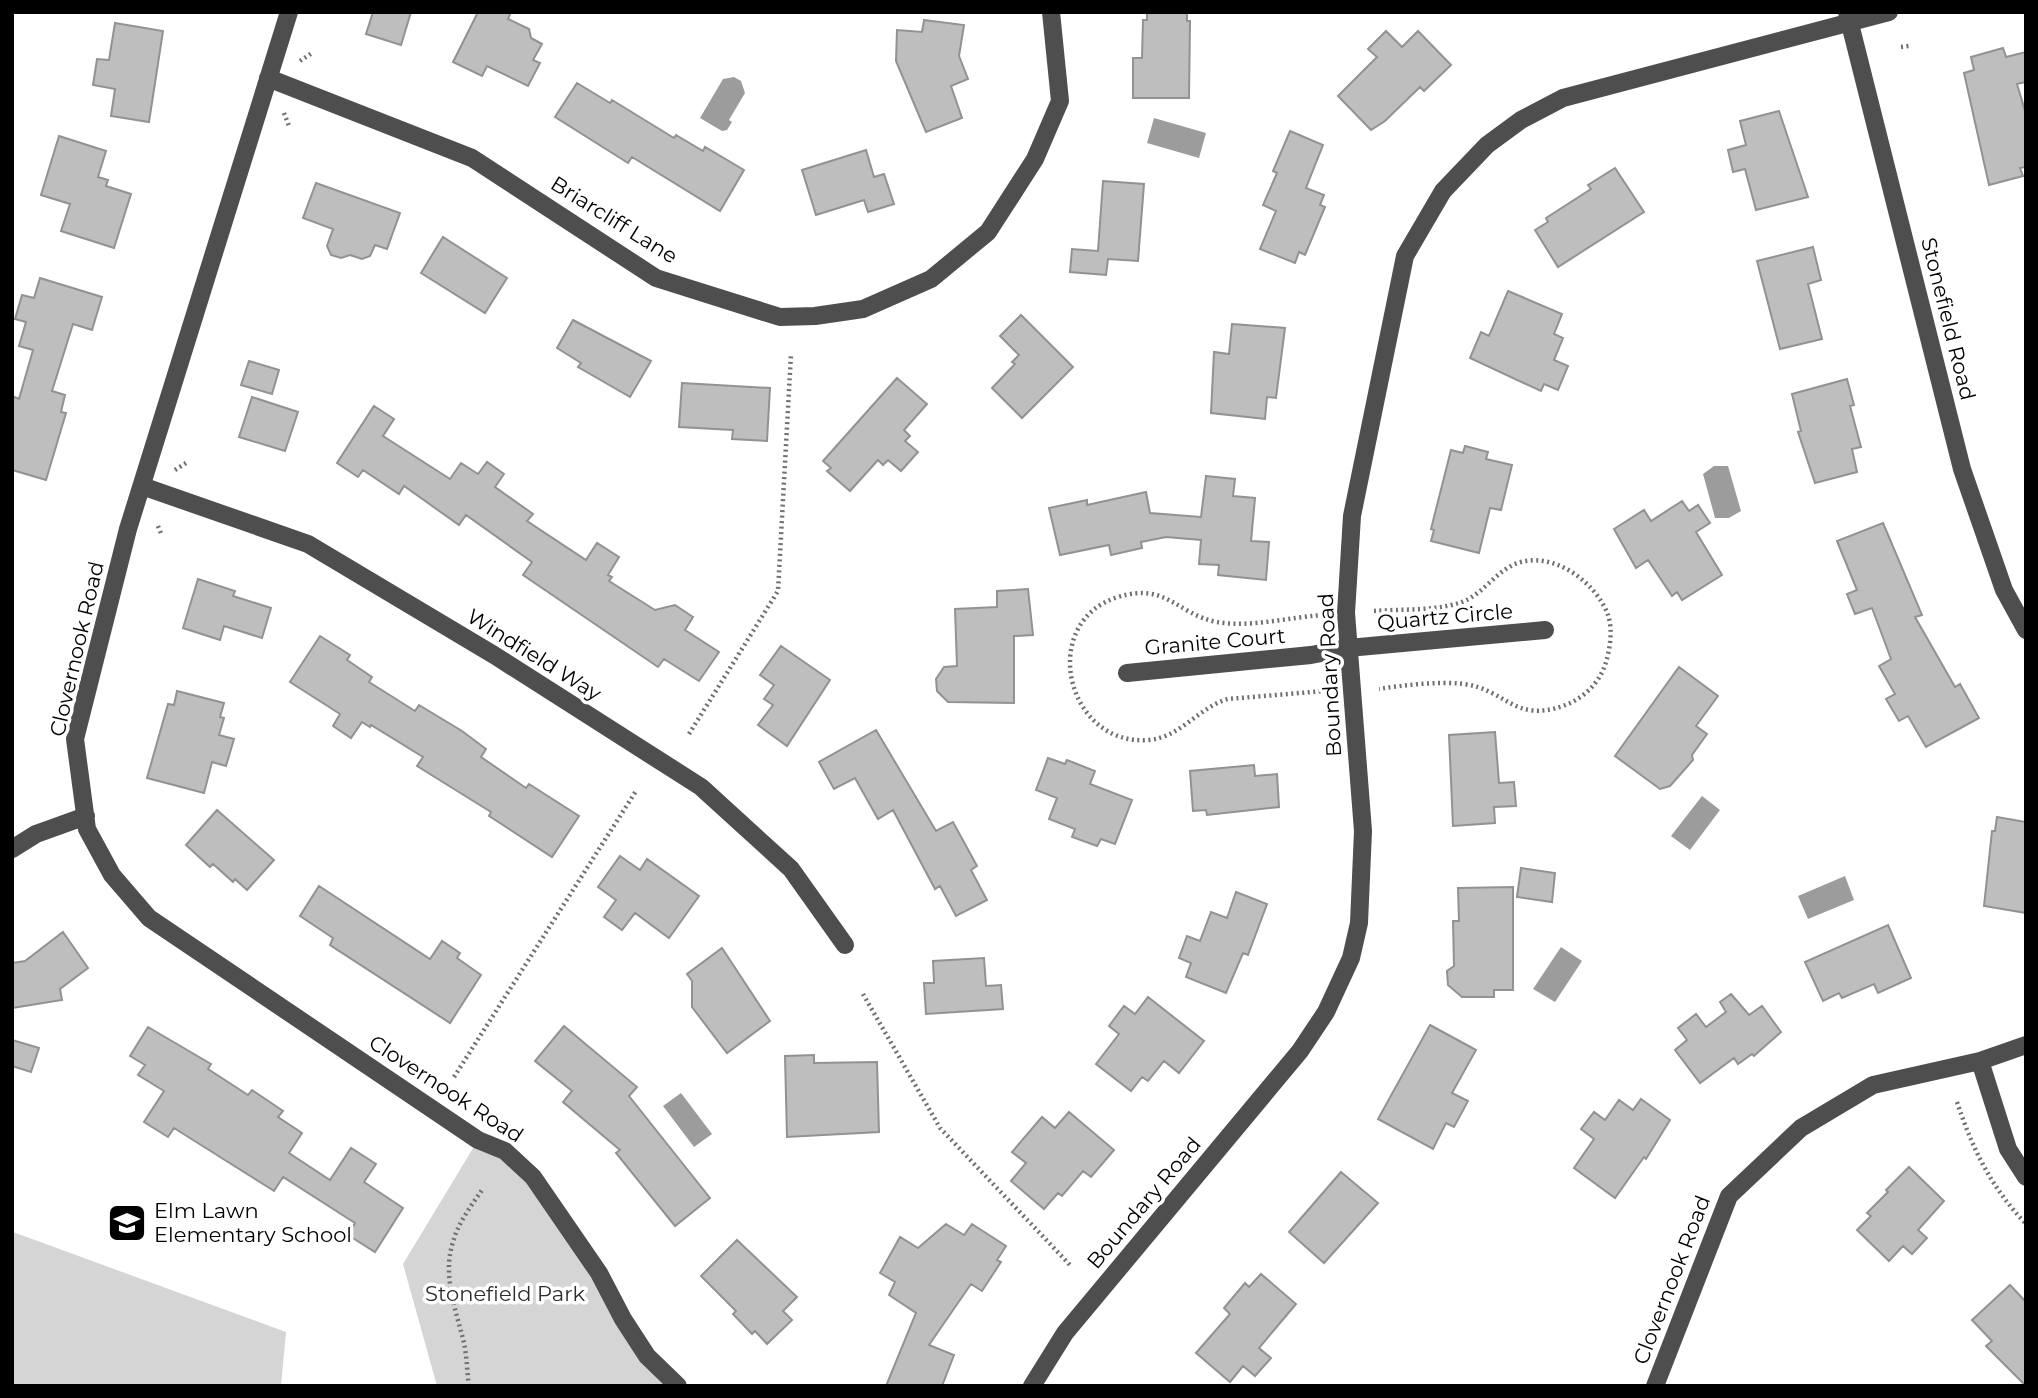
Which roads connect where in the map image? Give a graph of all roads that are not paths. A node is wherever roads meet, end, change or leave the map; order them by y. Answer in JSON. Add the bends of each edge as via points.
{"nodes":[{"id":1,"x":289,"y":12,"type":"edge"},
{"id":2,"x":1051,"y":12,"type":"edge"},
{"id":3,"x":1889,"y":12,"type":"edge"},
{"id":4,"x":1849,"y":18,"type":"edge"},
{"id":5,"x":268,"y":78,"type":"junction"},
{"id":6,"x":142,"y":486,"type":"junction"},
{"id":7,"x":1545,"y":630,"type":"dead end"},
{"id":8,"x":2026,"y":630,"type":"edge"},
{"id":9,"x":1349,"y":648,"type":"junction"},
{"id":10,"x":1127,"y":673,"type":"dead end"},
{"id":11,"x":86,"y":816,"type":"junction"},
{"id":12,"x":12,"y":849,"type":"edge"},
{"id":13,"x":845,"y":945,"type":"dead end"},
{"id":14,"x":2026,"y":1045,"type":"edge"},
{"id":15,"x":1980,"y":1061,"type":"junction"},
{"id":16,"x":2026,"y":1177,"type":"edge"},
{"id":17,"x":678,"y":1386,"type":"edge"},
{"id":18,"x":1032,"y":1386,"type":"edge"},
{"id":19,"x":1655,"y":1386,"type":"edge"}],
"edges":[{"from":1,"to":5,"type":"street","name":"Clovernook Road"},
{"from":2,"to":5,"type":"street","name":"Briarcliff Lane","via":[[1060,101],[1035,159],[988,232],[931,279],[863,309],[815,316],[780,317],[656,278],[472,158]]},
{"from":3,"to":4,"type":"street","name":"Boundary Road"},
{"from":4,"to":8,"type":"street","name":"Stonefield Road","via":[[1962,469],[2004,590]]},
{"from":4,"to":9,"type":"street","name":"Boundary Road","via":[[1563,98],[1487,145],[1443,191],[1405,256],[1390,319],[1352,516],[1346,613]]},
{"from":5,"to":6,"type":"street","name":"Clovernook Road"},
{"from":6,"to":11,"type":"street","name":"Clovernook Road","via":[[75,739]]},
{"from":6,"to":13,"type":"street","name":"Windfield Way","via":[[308,544],[701,787],[791,869]]},
{"from":7,"to":9,"type":"street","name":"Quartz Circle"},
{"from":9,"to":10,"type":"street","name":"Granite Court"},
{"from":9,"to":18,"type":"street","name":"Boundary Road","via":[[1363,831],[1361,895],[1351,958],[1326,1012],[1300,1051],[1065,1333]]},
{"from":11,"to":12,"type":"street","via":[[36,834]]},
{"from":11,"to":17,"type":"street","name":"Clovernook Road","via":[[87,829],[112,874],[149,918],[478,1140],[505,1151],[533,1177],[599,1273],[647,1356]]},
{"from":14,"to":15,"type":"street","name":"Clovernook Road"},
{"from":15,"to":16,"type":"street","via":[[2008,1149]]},
{"from":15,"to":19,"type":"street","name":"Clovernook Road","via":[[1873,1085],[1801,1128],[1729,1196]]}]}
